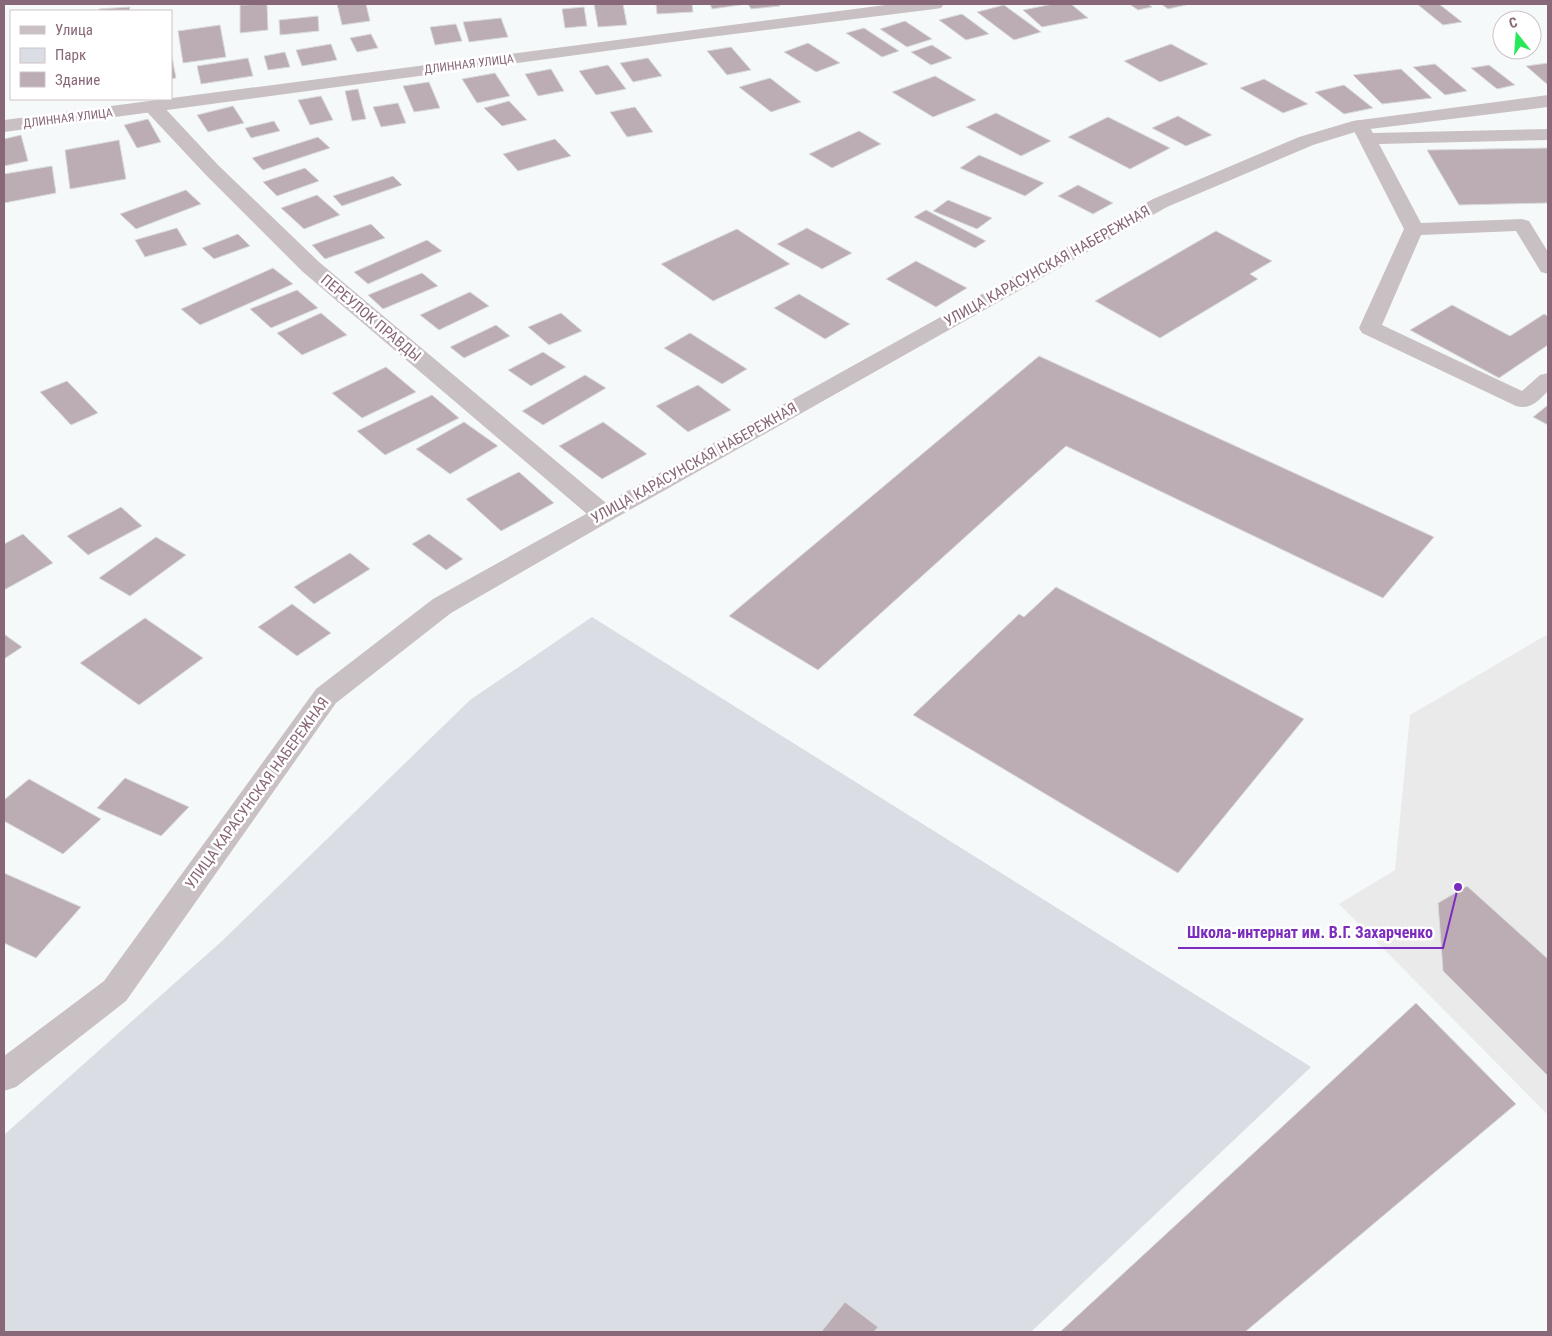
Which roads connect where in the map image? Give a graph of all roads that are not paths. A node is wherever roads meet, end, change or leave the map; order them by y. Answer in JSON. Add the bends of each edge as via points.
{"nodes":[{"id":1,"x":935,"y":4,"type":"edge"},
{"id":2,"x":1548,"y":101,"type":"edge"},
{"id":3,"x":154,"y":108,"type":"junction"},
{"id":4,"x":4,"y":126,"type":"edge"},
{"id":5,"x":1364,"y":132,"type":"junction"},
{"id":6,"x":1548,"y":134,"type":"edge"},
{"id":7,"x":1414,"y":229,"type":"junction"},
{"id":8,"x":1548,"y":268,"type":"edge"},
{"id":9,"x":1548,"y":380,"type":"edge"},
{"id":10,"x":603,"y":514,"type":"junction"},
{"id":11,"x":4,"y":1076,"type":"edge"}],
"edges":[{"from":1,"to":3,"type":"street","name":"ДЛИННАЯ УЛИЦА","via":[[435,68]]},
{"from":2,"to":5,"type":"street","name":"УЛИЦА КАРАСУНСКАЯ НАБЕРЕЖНАЯ"},
{"from":3,"to":4,"type":"street","name":"ДЛИННАЯ УЛИЦА"},
{"from":3,"to":10,"type":"street","name":"ПЕРЕУЛОК ПРАВДЫ","via":[[311,267]]},
{"from":5,"to":6,"type":"lane"},
{"from":5,"to":7,"type":"lane"},
{"from":5,"to":10,"type":"street","name":"УЛИЦА КАРАСУНСКАЯ НАБЕРЕЖНАЯ","via":[[1306,140],[1160,203]]},
{"from":7,"to":8,"type":"lane","via":[[1522,225]]},
{"from":7,"to":9,"type":"lane","via":[[1370,328],[1524,401]]},
{"from":10,"to":11,"type":"street","name":"УЛИЦА КАРАСУНСКАЯ НАБЕРЕЖНАЯ","via":[[442,606],[326,696],[115,991]]}]}
